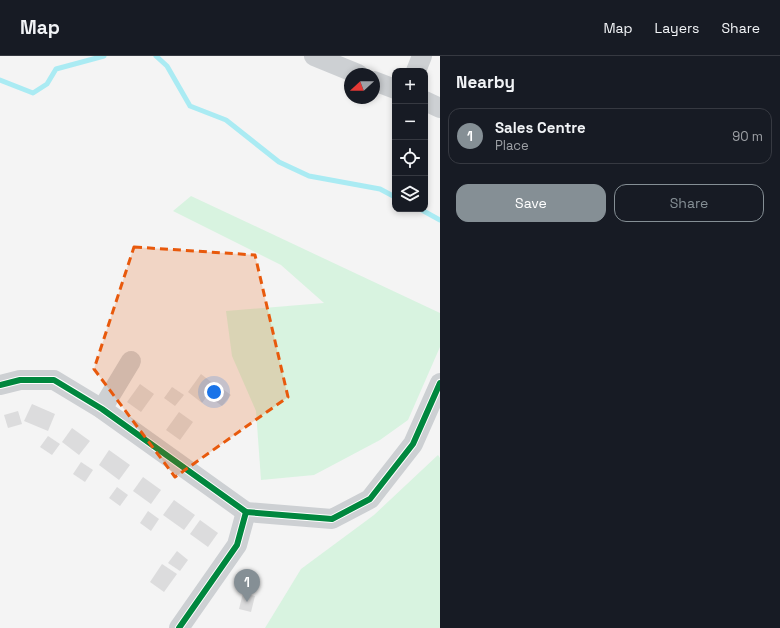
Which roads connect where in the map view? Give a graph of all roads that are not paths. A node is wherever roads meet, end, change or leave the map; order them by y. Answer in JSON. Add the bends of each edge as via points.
{"nodes":[{"id":1,"x":314,"y":56,"type":"edge"},
{"id":2,"x":422,"y":56,"type":"edge"},
{"id":3,"x":344,"y":68,"type":"edge"},
{"id":4,"x":417,"y":68,"type":"edge"},
{"id":5,"x":380,"y":83,"type":"edge"},
{"id":6,"x":392,"y":88,"type":"edge"},
{"id":7,"x":428,"y":102,"type":"edge"},
{"id":8,"x":440,"y":108,"type":"edge"},
{"id":9,"x":131,"y":361,"type":"dead end"},
{"id":10,"x":440,"y":383,"type":"edge"},
{"id":11,"x":0,"y":385,"type":"edge"},
{"id":12,"x":102,"y":409,"type":"junction"},
{"id":13,"x":246,"y":512,"type":"junction"},
{"id":14,"x":179,"y":628,"type":"edge"}],
"edges":[{"from":1,"to":3,"type":"street"},
{"from":2,"to":4,"type":"street"},
{"from":5,"to":6,"type":"street"},
{"from":7,"to":8,"type":"street"},
{"from":9,"to":12,"type":"street"},
{"from":10,"to":13,"type":"street","via":[[413,444],[370,499],[332,519]]},
{"from":11,"to":12,"type":"street","via":[[20,380],[54,380]]},
{"from":12,"to":13,"type":"street"},
{"from":13,"to":14,"type":"street","via":[[236,545]]}]}
